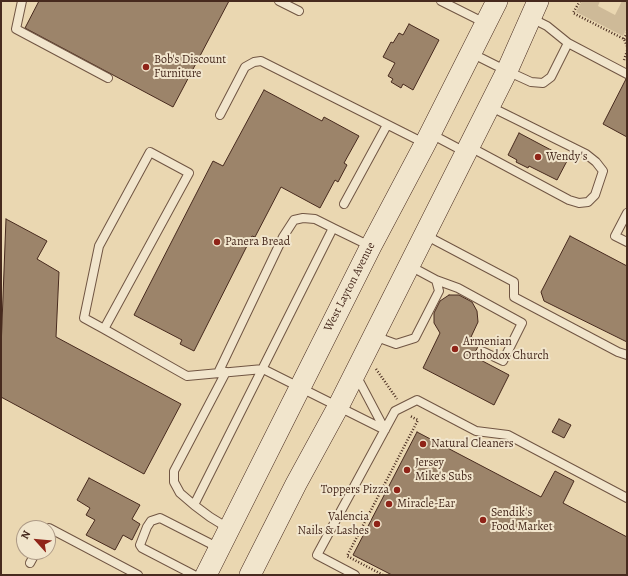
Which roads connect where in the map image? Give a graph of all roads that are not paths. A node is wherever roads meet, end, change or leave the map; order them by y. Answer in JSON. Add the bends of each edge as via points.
{"nodes":[{"id":1,"x":22,"y":1,"type":"edge"},
{"id":2,"x":279,"y":1,"type":"edge"},
{"id":3,"x":441,"y":1,"type":"edge"},
{"id":4,"x":498,"y":1,"type":"edge"},
{"id":5,"x":534,"y":9,"type":"edge"},
{"id":6,"x":298,"y":11,"type":"dead end"},
{"id":7,"x":486,"y":24,"type":"junction"},
{"id":8,"x":568,"y":44,"type":"junction"},
{"id":9,"x":471,"y":53,"type":"junction"},
{"id":10,"x":507,"y":71,"type":"junction"},
{"id":11,"x":627,"y":74,"type":"edge"},
{"id":12,"x":108,"y":78,"type":"dead end"},
{"id":13,"x":489,"y":106,"type":"junction"},
{"id":14,"x":220,"y":115,"type":"dead end"},
{"id":15,"x":387,"y":125,"type":"junction"},
{"id":16,"x":428,"y":139,"type":"junction"},
{"id":17,"x":467,"y":149,"type":"junction"},
{"id":18,"x":344,"y":204,"type":"dead end"},
{"id":19,"x":627,"y":213,"type":"edge"},
{"id":20,"x":333,"y":228,"type":"junction"},
{"id":21,"x":424,"y":235,"type":"junction"},
{"id":22,"x":627,"y":242,"type":"edge"},
{"id":23,"x":371,"y":246,"type":"junction"},
{"id":24,"x":409,"y":265,"type":"junction"},
{"id":25,"x":436,"y":280,"type":"junction"},
{"id":26,"x":104,"y":329,"type":"junction"},
{"id":27,"x":374,"y":336,"type":"junction"},
{"id":28,"x":484,"y":352,"type":"dead end"},
{"id":29,"x":627,"y":355,"type":"edge"},
{"id":30,"x":263,"y":369,"type":"junction"},
{"id":31,"x":365,"y":370,"type":"junction"},
{"id":32,"x":222,"y":373,"type":"junction"},
{"id":33,"x":300,"y":388,"type":"junction"},
{"id":34,"x":338,"y":407,"type":"junction"},
{"id":35,"x":385,"y":430,"type":"junction"},
{"id":36,"x":627,"y":498,"type":"edge"},
{"id":37,"x":194,"y":505,"type":"junction"},
{"id":38,"x":229,"y":529,"type":"junction"},
{"id":39,"x":56,"y":532,"type":"edge"},
{"id":40,"x":220,"y":548,"type":"junction"},
{"id":41,"x":32,"y":560,"type":"edge"},
{"id":42,"x":30,"y":563,"type":"dead end"},
{"id":43,"x":138,"y":575,"type":"edge"},
{"id":44,"x":194,"y":575,"type":"edge"},
{"id":45,"x":206,"y":575,"type":"edge"},
{"id":46,"x":250,"y":575,"type":"edge"},
{"id":47,"x":355,"y":575,"type":"edge"}],
"edges":[{"from":1,"to":12,"type":"lane","via":[[16,29]]},
{"from":2,"to":6,"type":"lane"},
{"from":3,"to":7,"type":"lane"},
{"from":4,"to":7,"type":"main road","name":"West Layton Avenue"},
{"from":5,"to":8,"type":"lane","via":[[547,26]]},
{"from":5,"to":10,"type":"main road"},
{"from":7,"to":9,"type":"main road","name":"West Layton Avenue"},
{"from":8,"to":10,"type":"lane","via":[[551,77],[543,83],[531,82]]},
{"from":8,"to":11,"type":"lane"},
{"from":9,"to":10,"type":"lane"},
{"from":9,"to":16,"type":"main road","name":"West Layton Avenue"},
{"from":10,"to":13,"type":"main road"},
{"from":13,"to":17,"type":"main road"},
{"from":13,"to":17,"type":"lane","via":[[586,154],[596,162],[602,171],[595,195],[588,202],[569,200]]},
{"from":14,"to":15,"type":"lane","via":[[245,67],[261,61]]},
{"from":15,"to":16,"type":"lane"},
{"from":15,"to":18,"type":"lane"},
{"from":16,"to":17,"type":"lane"},
{"from":16,"to":23,"type":"main road","name":"West Layton Avenue"},
{"from":17,"to":21,"type":"main road"},
{"from":19,"to":22,"type":"lane","via":[[615,236]]},
{"from":20,"to":23,"type":"lane"},
{"from":20,"to":30,"type":"lane"},
{"from":20,"to":32,"type":"lane","via":[[315,219],[294,220],[283,237]]},
{"from":21,"to":24,"type":"main road"},
{"from":21,"to":29,"type":"lane","via":[[514,282],[514,297]]},
{"from":23,"to":33,"type":"main road","name":"West Layton Avenue"},
{"from":24,"to":25,"type":"lane"},
{"from":24,"to":27,"type":"main road"},
{"from":25,"to":27,"type":"lane","via":[[439,292],[415,338],[396,344]]},
{"from":25,"to":28,"type":"lane","via":[[458,288],[522,324],[503,361]]},
{"from":26,"to":26,"type":"lane","via":[[189,173],[150,152],[99,246],[84,318]]},
{"from":26,"to":32,"type":"lane","via":[[187,376]]},
{"from":27,"to":31,"type":"main road"},
{"from":30,"to":32,"type":"lane"},
{"from":30,"to":33,"type":"lane"},
{"from":30,"to":37,"type":"lane"},
{"from":31,"to":34,"type":"main road"},
{"from":31,"to":35,"type":"lane"},
{"from":32,"to":37,"type":"lane","via":[[174,471],[177,488]]},
{"from":33,"to":34,"type":"lane"},
{"from":33,"to":38,"type":"main road","name":"West Layton Avenue"},
{"from":34,"to":35,"type":"lane"},
{"from":34,"to":46,"type":"main road"},
{"from":35,"to":36,"type":"lane","via":[[396,411],[417,400],[476,431],[508,435]]},
{"from":35,"to":47,"type":"lane","via":[[317,555]]},
{"from":37,"to":38,"type":"lane"},
{"from":38,"to":40,"type":"main road","name":"West Layton Avenue"},
{"from":39,"to":43,"type":"lane"},
{"from":40,"to":44,"type":"lane","via":[[160,518],[152,521],[140,545],[142,548]]},
{"from":40,"to":45,"type":"main road","name":"West Layton Avenue"},
{"from":41,"to":42,"type":"lane"}]}
